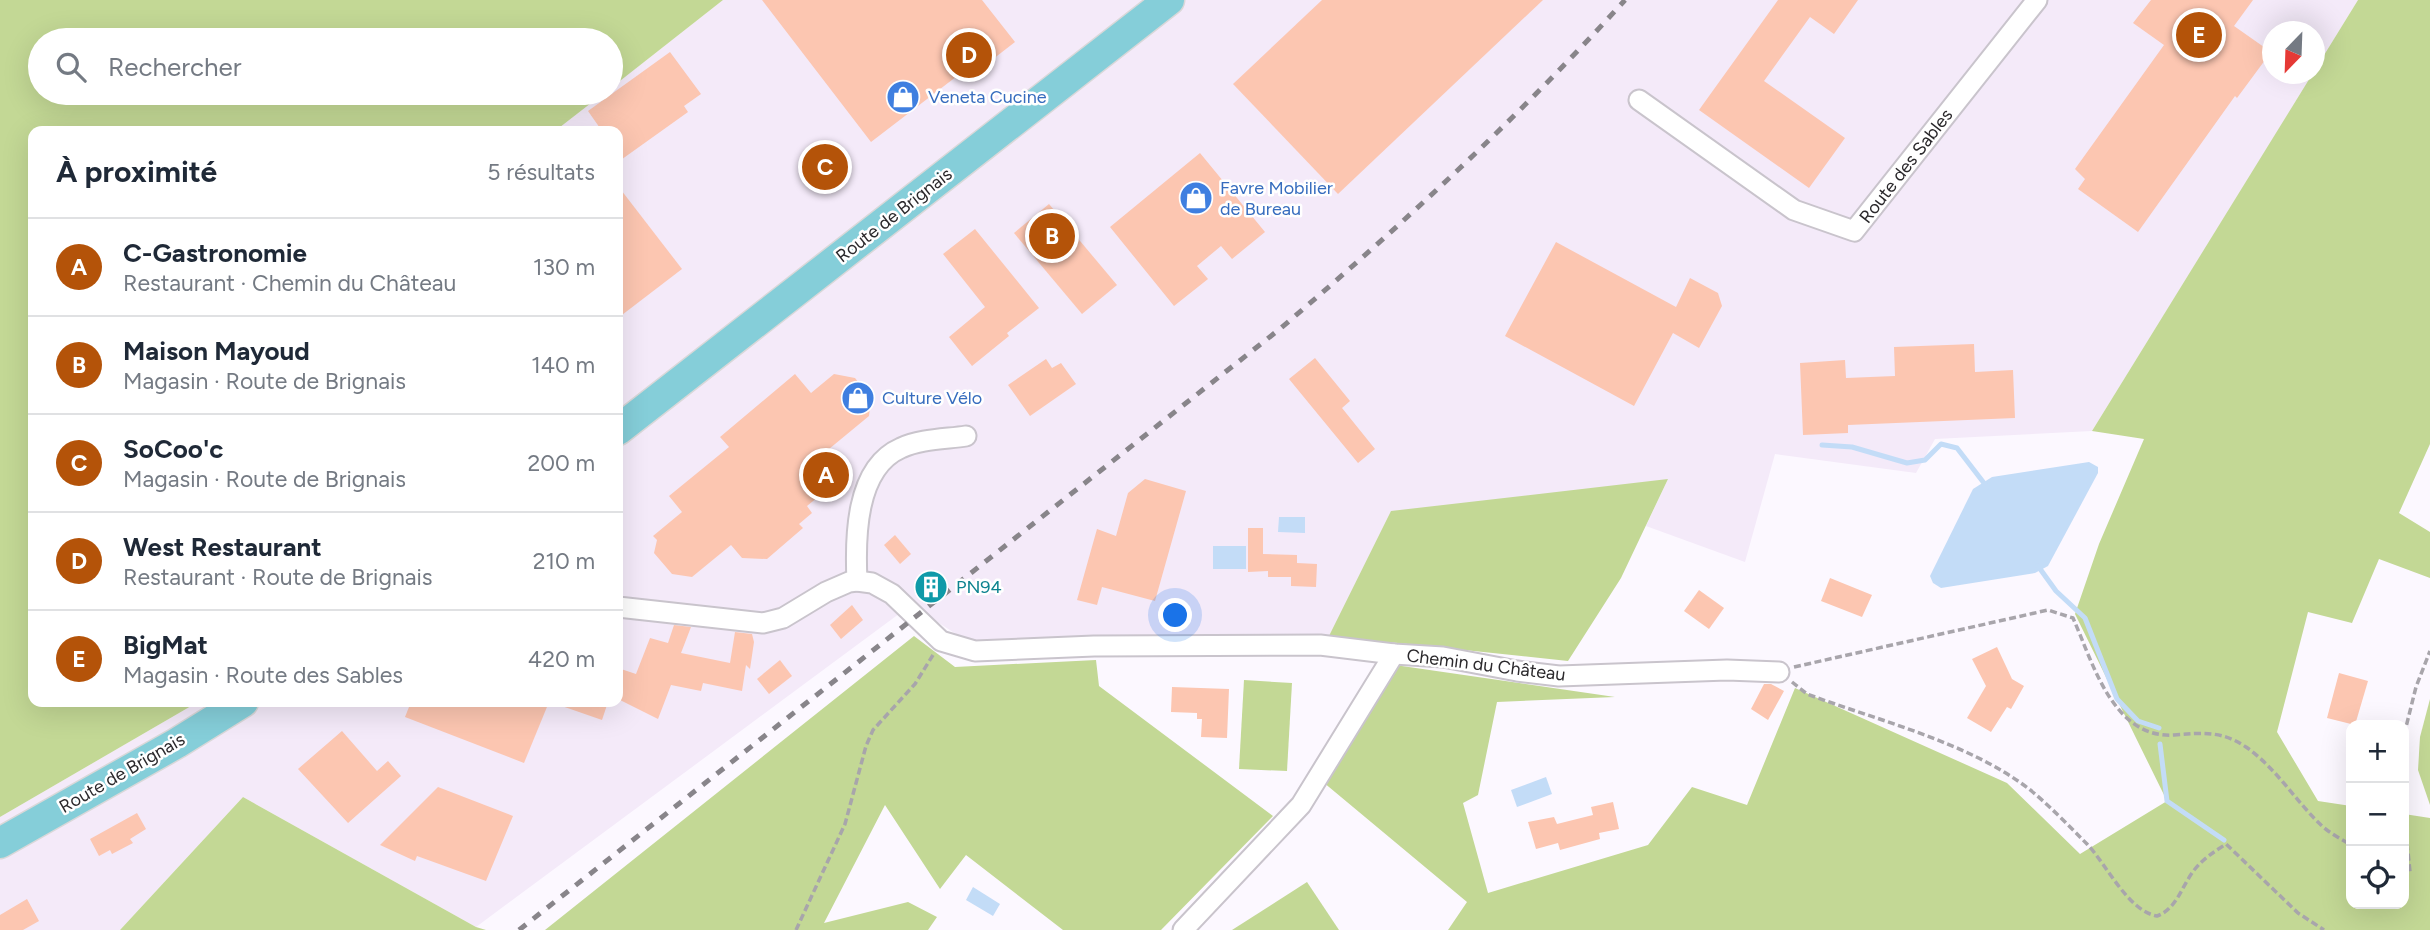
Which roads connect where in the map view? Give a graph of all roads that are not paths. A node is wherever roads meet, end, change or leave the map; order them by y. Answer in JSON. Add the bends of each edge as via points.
{"nodes":[{"id":1,"x":1170,"y":0,"type":"edge"},
{"id":2,"x":2037,"y":0,"type":"edge"},
{"id":3,"x":1639,"y":100,"type":"dead end"},
{"id":4,"x":623,"y":425,"type":"edge"},
{"id":5,"x":966,"y":436,"type":"dead end"},
{"id":6,"x":857,"y":581,"type":"junction"},
{"id":7,"x":623,"y":608,"type":"edge"},
{"id":8,"x":1394,"y":654,"type":"junction"},
{"id":9,"x":1779,"y":672,"type":"road end"},
{"id":10,"x":235,"y":707,"type":"edge"},
{"id":11,"x":0,"y":843,"type":"edge"},
{"id":12,"x":1183,"y":930,"type":"edge"}],
"edges":[{"from":1,"to":4,"type":"main road","name":"Route de Brignais"},
{"from":2,"to":3,"type":"street","name":"Route des Sables","via":[[1854,231],[1794,210]]},
{"from":5,"to":6,"type":"street","via":[[901,448],[880,463],[860,512]]},
{"from":6,"to":7,"type":"street","via":[[826,592],[783,618],[763,623]]},
{"from":6,"to":8,"type":"street","name":"Chemin du Château","via":[[892,594],[941,641],[966,650],[1321,645]]},
{"from":8,"to":9,"type":"street","name":"Chemin du Château","via":[[1443,657],[1559,676]]},
{"from":8,"to":12,"type":"street","via":[[1301,805]]},
{"from":10,"to":11,"type":"main road","name":"Route de Brignais"}]}
